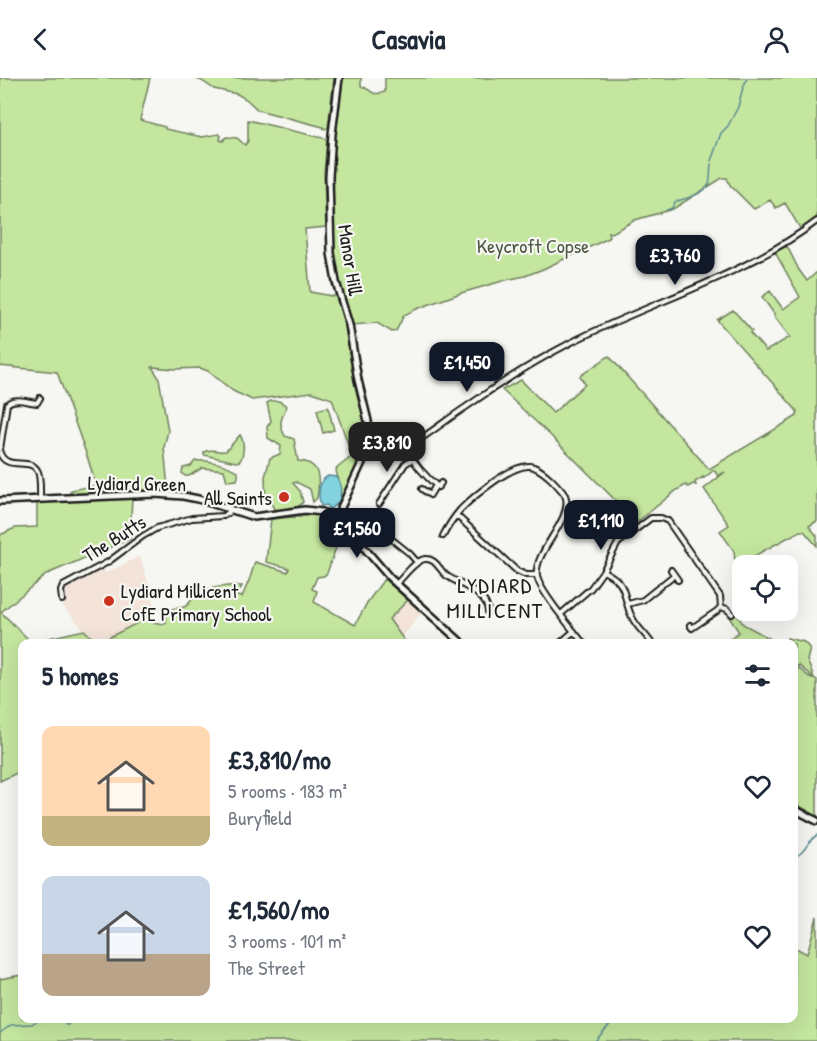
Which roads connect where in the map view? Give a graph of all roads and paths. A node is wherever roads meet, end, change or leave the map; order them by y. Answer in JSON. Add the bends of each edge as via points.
{"nodes":[{"id":1,"x":339,"y":78,"type":"edge"},
{"id":2,"x":817,"y":221,"type":"edge"},
{"id":3,"x":40,"y":398,"type":"dead end"},
{"id":4,"x":369,"y":446,"type":"junction"},
{"id":5,"x":406,"y":448,"type":"junction"},
{"id":6,"x":0,"y":451,"type":"edge"},
{"id":7,"x":1,"y":459,"type":"edge"},
{"id":8,"x":411,"y":459,"type":"junction"},
{"id":9,"x":422,"y":489,"type":"dead end"},
{"id":10,"x":40,"y":499,"type":"junction"},
{"id":11,"x":0,"y":501,"type":"edge"},
{"id":12,"x":379,"y":504,"type":"dead end"},
{"id":13,"x":230,"y":509,"type":"junction"},
{"id":14,"x":337,"y":516,"type":"junction"},
{"id":15,"x":456,"y":516,"type":"junction"},
{"id":16,"x":388,"y":531,"type":"dead end"},
{"id":17,"x":443,"y":536,"type":"dead end"},
{"id":18,"x":417,"y":562,"type":"junction"},
{"id":19,"x":670,"y":570,"type":"dead end"},
{"id":20,"x":603,"y":571,"type":"junction"},
{"id":21,"x":537,"y":575,"type":"junction"},
{"id":22,"x":674,"y":575,"type":"junction"},
{"id":23,"x":678,"y":580,"type":"dead end"},
{"id":24,"x":396,"y":584,"type":"junction"},
{"id":25,"x":62,"y":600,"type":"dead end"},
{"id":26,"x":628,"y":604,"type":"junction"},
{"id":27,"x":721,"y":607,"type":"junction"},
{"id":28,"x":489,"y":609,"type":"dead end"},
{"id":29,"x":561,"y":614,"type":"junction"},
{"id":30,"x":732,"y":614,"type":"dead end"},
{"id":31,"x":692,"y":628,"type":"dead end"},
{"id":32,"x":574,"y":631,"type":"junction"},
{"id":33,"x":457,"y":639,"type":"edge"},
{"id":34,"x":565,"y":639,"type":"edge"},
{"id":35,"x":580,"y":639,"type":"edge"},
{"id":36,"x":648,"y":639,"type":"edge"},
{"id":37,"x":798,"y":811,"type":"edge"},
{"id":38,"x":817,"y":821,"type":"edge"}],
"edges":[{"from":1,"to":4,"type":"street","name":"Manor Hill","via":[[329,177],[331,248],[366,411]]},
{"from":2,"to":5,"type":"street","via":[[748,264],[551,353]]},
{"from":3,"to":6,"type":"street","via":[[38,405],[15,400],[7,404]]},
{"from":4,"to":5,"type":"street","via":[[392,451]]},
{"from":4,"to":14,"type":"street"},
{"from":5,"to":8,"type":"street"},
{"from":6,"to":7,"type":"street"},
{"from":7,"to":10,"type":"street","via":[[36,468]]},
{"from":8,"to":9,"type":"street","via":[[439,484],[430,495]]},
{"from":8,"to":12,"type":"street"},
{"from":10,"to":11,"type":"street","name":"Lydiard Green"},
{"from":10,"to":13,"type":"street","name":"Lydiard Green","via":[[168,495]]},
{"from":13,"to":14,"type":"street","name":"Lydiard Green","via":[[254,517],[305,510]]},
{"from":13,"to":25,"type":"street","name":"The Butts","via":[[223,516],[190,519],[148,532],[108,562],[63,586]]},
{"from":14,"to":24,"type":"street"},
{"from":15,"to":17,"type":"street"},
{"from":15,"to":21,"type":"street","via":[[517,571]]},
{"from":15,"to":21,"type":"street","via":[[510,472],[524,466],[541,470],[563,492],[567,503]]},
{"from":16,"to":18,"type":"street","via":[[389,537]]},
{"from":18,"to":24,"type":"street"},
{"from":18,"to":28,"type":"street","via":[[433,561],[445,575],[472,590]]},
{"from":19,"to":22,"type":"street"},
{"from":20,"to":26,"type":"street","via":[[621,584]]},
{"from":20,"to":27,"type":"street","via":[[618,543],[648,520],[664,518],[717,592]]},
{"from":20,"to":29,"type":"street","via":[[589,591]]},
{"from":21,"to":29,"type":"street"},
{"from":22,"to":23,"type":"street"},
{"from":22,"to":26,"type":"street","via":[[643,600]]},
{"from":24,"to":33,"type":"street"},
{"from":26,"to":36,"type":"street","via":[[632,619]]},
{"from":27,"to":30,"type":"street"},
{"from":27,"to":31,"type":"street"},
{"from":29,"to":32,"type":"street"},
{"from":32,"to":34,"type":"street"},
{"from":32,"to":35,"type":"street"},
{"from":37,"to":38,"type":"street"}]}
